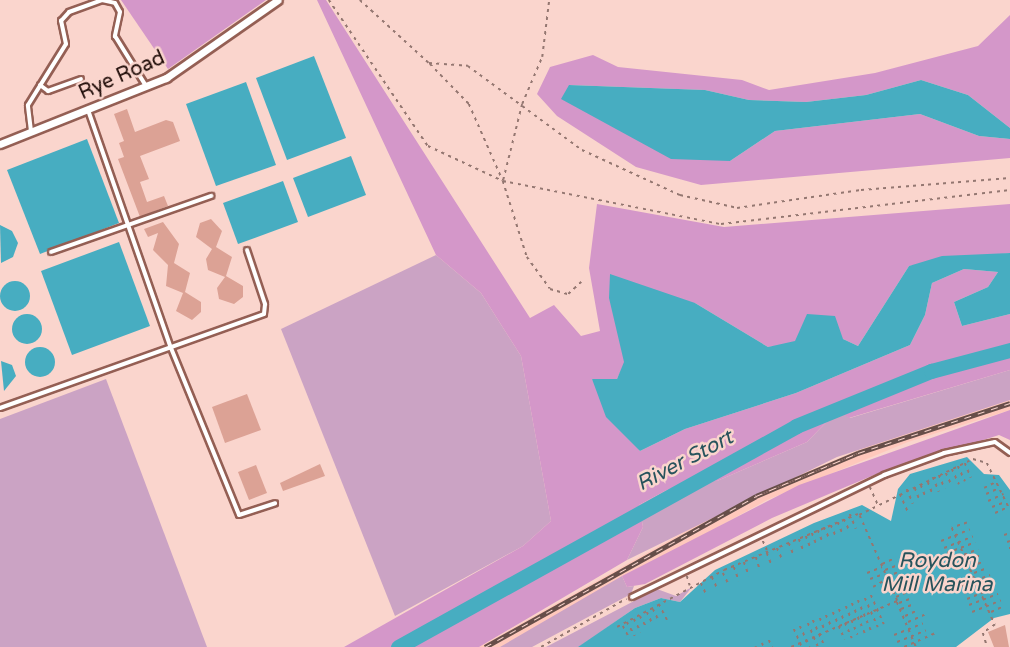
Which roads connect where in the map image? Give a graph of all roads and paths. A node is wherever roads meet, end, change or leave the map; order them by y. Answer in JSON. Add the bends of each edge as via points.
{"nodes":[{"id":1,"x":278,"y":0,"type":"edge"},
{"id":2,"x":328,"y":0,"type":"edge"},
{"id":3,"x":360,"y":0,"type":"edge"},
{"id":4,"x":549,"y":0,"type":"edge"},
{"id":5,"x":429,"y":63,"type":"junction"},
{"id":6,"x":81,"y":79,"type":"dead end"},
{"id":7,"x":39,"y":85,"type":"junction"},
{"id":8,"x":146,"y":86,"type":"junction"},
{"id":9,"x":522,"y":104,"type":"junction"},
{"id":10,"x":87,"y":109,"type":"junction"},
{"id":11,"x":31,"y":132,"type":"junction"},
{"id":12,"x":0,"y":144,"type":"edge"},
{"id":13,"x":1010,"y":178,"type":"edge"},
{"id":14,"x":503,"y":181,"type":"junction"},
{"id":15,"x":1010,"y":190,"type":"edge"},
{"id":16,"x":211,"y":196,"type":"dead end"},
{"id":17,"x":130,"y":225,"type":"junction"},
{"id":18,"x":247,"y":250,"type":"dead end"},
{"id":19,"x":51,"y":252,"type":"dead end"},
{"id":20,"x":581,"y":282,"type":"dead end"},
{"id":21,"x":171,"y":348,"type":"junction"},
{"id":22,"x":0,"y":408,"type":"edge"},
{"id":23,"x":1010,"y":453,"type":"edge"},
{"id":24,"x":965,"y":463,"type":"junction"},
{"id":25,"x":958,"y":466,"type":"junction"},
{"id":26,"x":952,"y":469,"type":"junction"},
{"id":27,"x":946,"y":472,"type":"junction"},
{"id":28,"x":939,"y":475,"type":"junction"},
{"id":29,"x":933,"y":477,"type":"junction"},
{"id":30,"x":971,"y":478,"type":"dead end"},
{"id":31,"x":927,"y":480,"type":"junction"},
{"id":32,"x":965,"y":481,"type":"dead end"},
{"id":33,"x":997,"y":481,"type":"junction"},
{"id":34,"x":920,"y":483,"type":"junction"},
{"id":35,"x":869,"y":484,"type":"junction"},
{"id":36,"x":959,"y":484,"type":"dead end"},
{"id":37,"x":914,"y":486,"type":"junction"},
{"id":38,"x":952,"y":486,"type":"dead end"},
{"id":39,"x":1000,"y":487,"type":"junction"},
{"id":40,"x":984,"y":488,"type":"dead end"},
{"id":41,"x":907,"y":489,"type":"junction"},
{"id":42,"x":945,"y":489,"type":"dead end"},
{"id":43,"x":939,"y":492,"type":"dead end"},
{"id":44,"x":900,"y":493,"type":"junction"},
{"id":45,"x":986,"y":494,"type":"dead end"},
{"id":46,"x":1003,"y":494,"type":"junction"},
{"id":47,"x":933,"y":495,"type":"dead end"},
{"id":48,"x":926,"y":498,"type":"dead end"},
{"id":49,"x":920,"y":501,"type":"dead end"},
{"id":50,"x":988,"y":501,"type":"dead end"},
{"id":51,"x":1006,"y":501,"type":"junction"},
{"id":52,"x":275,"y":503,"type":"dead end"},
{"id":53,"x":913,"y":504,"type":"dead end"},
{"id":54,"x":878,"y":506,"type":"junction"},
{"id":55,"x":992,"y":507,"type":"dead end"},
{"id":56,"x":1009,"y":508,"type":"edge"},
{"id":57,"x":908,"y":512,"type":"dead end"},
{"id":58,"x":995,"y":513,"type":"dead end"},
{"id":59,"x":850,"y":514,"type":"junction"},
{"id":60,"x":858,"y":515,"type":"junction"},
{"id":61,"x":844,"y":517,"type":"junction"},
{"id":62,"x":837,"y":520,"type":"junction"},
{"id":63,"x":830,"y":523,"type":"junction"},
{"id":64,"x":967,"y":523,"type":"dead end"},
{"id":65,"x":824,"y":526,"type":"junction"},
{"id":66,"x":818,"y":529,"type":"junction"},
{"id":67,"x":856,"y":529,"type":"dead end"},
{"id":68,"x":970,"y":529,"type":"dead end"},
{"id":69,"x":811,"y":531,"type":"junction"},
{"id":70,"x":760,"y":532,"type":"junction"},
{"id":71,"x":850,"y":532,"type":"dead end"},
{"id":72,"x":1010,"y":533,"type":"edge"},
{"id":73,"x":805,"y":534,"type":"junction"},
{"id":74,"x":843,"y":535,"type":"dead end"},
{"id":75,"x":956,"y":535,"type":"junction"},
{"id":76,"x":973,"y":536,"type":"dead end"},
{"id":77,"x":1004,"y":536,"type":"dead end"},
{"id":78,"x":798,"y":537,"type":"junction"},
{"id":79,"x":836,"y":537,"type":"dead end"},
{"id":80,"x":830,"y":540,"type":"dead end"},
{"id":81,"x":941,"y":541,"type":"dead end"},
{"id":82,"x":788,"y":542,"type":"junction"},
{"id":83,"x":958,"y":542,"type":"junction"},
{"id":84,"x":975,"y":542,"type":"dead end"},
{"id":85,"x":824,"y":543,"type":"dead end"},
{"id":86,"x":817,"y":546,"type":"dead end"},
{"id":87,"x":777,"y":547,"type":"junction"},
{"id":88,"x":944,"y":548,"type":"dead end"},
{"id":89,"x":961,"y":548,"type":"junction"},
{"id":90,"x":811,"y":549,"type":"dead end"},
{"id":91,"x":978,"y":549,"type":"dead end"},
{"id":92,"x":767,"y":551,"type":"junction"},
{"id":93,"x":804,"y":552,"type":"dead end"},
{"id":94,"x":947,"y":553,"type":"dead end"},
{"id":95,"x":964,"y":555,"type":"junction"},
{"id":96,"x":981,"y":555,"type":"dead end"},
{"id":97,"x":755,"y":556,"type":"junction"},
{"id":98,"x":794,"y":556,"type":"dead end"},
{"id":99,"x":895,"y":558,"type":"dead end"},
{"id":100,"x":950,"y":560,"type":"dead end"},
{"id":101,"x":744,"y":561,"type":"junction"},
{"id":102,"x":783,"y":561,"type":"dead end"},
{"id":103,"x":967,"y":561,"type":"junction"},
{"id":104,"x":984,"y":561,"type":"dead end"},
{"id":105,"x":898,"y":565,"type":"dead end"},
{"id":106,"x":733,"y":566,"type":"junction"},
{"id":107,"x":772,"y":566,"type":"dead end"},
{"id":108,"x":881,"y":566,"type":"junction"},
{"id":109,"x":970,"y":567,"type":"junction"},
{"id":110,"x":987,"y":568,"type":"dead end"},
{"id":111,"x":760,"y":570,"type":"dead end"},
{"id":112,"x":685,"y":571,"type":"junction"},
{"id":113,"x":722,"y":571,"type":"junction"},
{"id":114,"x":900,"y":571,"type":"dead end"},
{"id":115,"x":884,"y":572,"type":"junction"},
{"id":116,"x":867,"y":573,"type":"dead end"},
{"id":117,"x":972,"y":574,"type":"junction"},
{"id":118,"x":990,"y":575,"type":"dead end"},
{"id":119,"x":712,"y":576,"type":"junction"},
{"id":120,"x":749,"y":576,"type":"dead end"},
{"id":121,"x":870,"y":579,"type":"dead end"},
{"id":122,"x":887,"y":579,"type":"junction"},
{"id":123,"x":975,"y":580,"type":"junction"},
{"id":124,"x":739,"y":581,"type":"dead end"},
{"id":125,"x":993,"y":581,"type":"dead end"},
{"id":126,"x":700,"y":582,"type":"junction"},
{"id":127,"x":906,"y":584,"type":"dead end"},
{"id":128,"x":729,"y":585,"type":"dead end"},
{"id":129,"x":873,"y":586,"type":"dead end"},
{"id":130,"x":961,"y":586,"type":"dead end"},
{"id":131,"x":691,"y":587,"type":"junction"},
{"id":132,"x":978,"y":587,"type":"junction"},
{"id":133,"x":995,"y":587,"type":"dead end"},
{"id":134,"x":718,"y":590,"type":"dead end"},
{"id":135,"x":892,"y":591,"type":"junction"},
{"id":136,"x":909,"y":591,"type":"dead end"},
{"id":137,"x":964,"y":593,"type":"dead end"},
{"id":138,"x":981,"y":593,"type":"junction"},
{"id":139,"x":998,"y":594,"type":"dead end"},
{"id":140,"x":871,"y":595,"type":"dead end"},
{"id":141,"x":707,"y":596,"type":"dead end"},
{"id":142,"x":632,"y":597,"type":"joint"},
{"id":143,"x":865,"y":597,"type":"dead end"},
{"id":144,"x":895,"y":597,"type":"junction"},
{"id":145,"x":912,"y":598,"type":"dead end"},
{"id":146,"x":967,"y":599,"type":"dead end"},
{"id":147,"x":858,"y":600,"type":"dead end"},
{"id":148,"x":984,"y":600,"type":"junction"},
{"id":149,"x":1001,"y":600,"type":"dead end"},
{"id":150,"x":852,"y":603,"type":"dead end"},
{"id":151,"x":897,"y":603,"type":"junction"},
{"id":152,"x":659,"y":604,"type":"junction"},
{"id":153,"x":914,"y":604,"type":"dead end"},
{"id":154,"x":969,"y":605,"type":"dead end"},
{"id":155,"x":846,"y":606,"type":"dead end"},
{"id":156,"x":987,"y":606,"type":"junction"},
{"id":157,"x":1004,"y":606,"type":"dead end"},
{"id":158,"x":652,"y":608,"type":"junction"},
{"id":159,"x":839,"y":609,"type":"dead end"},
{"id":160,"x":878,"y":610,"type":"junction"},
{"id":161,"x":900,"y":610,"type":"junction"},
{"id":162,"x":918,"y":610,"type":"dead end"},
{"id":163,"x":646,"y":611,"type":"junction"},
{"id":164,"x":833,"y":612,"type":"dead end"},
{"id":165,"x":871,"y":612,"type":"junction"},
{"id":166,"x":972,"y":612,"type":"dead end"},
{"id":167,"x":990,"y":613,"type":"junction"},
{"id":168,"x":926,"y":614,"type":"dead end"},
{"id":169,"x":640,"y":615,"type":"junction"},
{"id":170,"x":826,"y":615,"type":"dead end"},
{"id":171,"x":865,"y":615,"type":"junction"},
{"id":172,"x":903,"y":616,"type":"junction"},
{"id":173,"x":633,"y":618,"type":"junction"},
{"id":174,"x":820,"y":618,"type":"dead end"},
{"id":175,"x":859,"y":618,"type":"junction"},
{"id":176,"x":667,"y":620,"type":"dead end"},
{"id":177,"x":813,"y":620,"type":"dead end"},
{"id":178,"x":627,"y":621,"type":"junction"},
{"id":179,"x":659,"y":621,"type":"dead end"},
{"id":180,"x":852,"y":621,"type":"junction"},
{"id":181,"x":906,"y":622,"type":"junction"},
{"id":182,"x":807,"y":623,"type":"dead end"},
{"id":183,"x":846,"y":623,"type":"junction"},
{"id":184,"x":923,"y":623,"type":"dead end"},
{"id":185,"x":884,"y":624,"type":"dead end"},
{"id":186,"x":622,"y":625,"type":"junction"},
{"id":187,"x":653,"y":625,"type":"dead end"},
{"id":188,"x":800,"y":626,"type":"dead end"},
{"id":189,"x":839,"y":626,"type":"junction"},
{"id":190,"x":617,"y":627,"type":"dead end"},
{"id":191,"x":878,"y":627,"type":"dead end"},
{"id":192,"x":647,"y":628,"type":"dead end"},
{"id":193,"x":794,"y":629,"type":"dead end"},
{"id":194,"x":832,"y":629,"type":"junction"},
{"id":195,"x":909,"y":629,"type":"junction"},
{"id":196,"x":871,"y":630,"type":"dead end"},
{"id":197,"x":926,"y":630,"type":"dead end"},
{"id":198,"x":641,"y":632,"type":"dead end"},
{"id":199,"x":826,"y":632,"type":"junction"},
{"id":200,"x":865,"y":633,"type":"dead end"},
{"id":201,"x":936,"y":633,"type":"dead end"},
{"id":202,"x":820,"y":634,"type":"junction"},
{"id":203,"x":858,"y":635,"type":"dead end"},
{"id":204,"x":894,"y":635,"type":"dead end"},
{"id":205,"x":635,"y":636,"type":"dead end"},
{"id":206,"x":912,"y":636,"type":"junction"},
{"id":207,"x":814,"y":637,"type":"junction"},
{"id":208,"x":852,"y":638,"type":"dead end"},
{"id":209,"x":630,"y":639,"type":"dead end"},
{"id":210,"x":769,"y":640,"type":"dead end"},
{"id":211,"x":807,"y":640,"type":"junction"},
{"id":212,"x":845,"y":640,"type":"dead end"},
{"id":213,"x":897,"y":642,"type":"dead end"},
{"id":214,"x":915,"y":642,"type":"junction"},
{"id":215,"x":762,"y":643,"type":"dead end"},
{"id":216,"x":800,"y":643,"type":"junction"},
{"id":217,"x":793,"y":646,"type":"edge"},
{"id":218,"x":541,"y":647,"type":"edge"},
{"id":219,"x":764,"y":647,"type":"edge"},
{"id":220,"x":772,"y":647,"type":"edge"},
{"id":221,"x":802,"y":647,"type":"edge"},
{"id":222,"x":810,"y":647,"type":"edge"},
{"id":223,"x":818,"y":647,"type":"edge"},
{"id":224,"x":825,"y":647,"type":"edge"},
{"id":225,"x":903,"y":647,"type":"edge"},
{"id":226,"x":916,"y":647,"type":"edge"},
{"id":227,"x":987,"y":647,"type":"edge"}],
"edges":[{"from":1,"to":8,"type":"street","name":"Rye Road"},
{"from":2,"to":14,"type":"path","via":[[428,146]]},
{"from":3,"to":5,"type":"path"},
{"from":4,"to":9,"type":"path","via":[[544,49]]},
{"from":5,"to":9,"type":"path","via":[[468,66]]},
{"from":5,"to":14,"type":"path","via":[[469,104]]},
{"from":6,"to":7,"type":"lane","via":[[48,91]]},
{"from":7,"to":8,"type":"lane","via":[[66,44],[60,21],[102,0],[116,3],[120,12],[115,36]]},
{"from":7,"to":11,"type":"lane","via":[[26,119]]},
{"from":8,"to":10,"type":"street","name":"Rye Road"},
{"from":9,"to":13,"type":"path","via":[[582,150],[630,174],[680,195],[737,208],[861,190]]},
{"from":9,"to":14,"type":"path"},
{"from":10,"to":11,"type":"street","name":"Rye Road"},
{"from":10,"to":17,"type":"lane"},
{"from":11,"to":12,"type":"street","name":"Rye Road"},
{"from":14,"to":15,"type":"path","via":[[721,224]]},
{"from":14,"to":20,"type":"path","via":[[527,257],[550,289],[567,294]]},
{"from":16,"to":17,"type":"lane"},
{"from":17,"to":19,"type":"lane"},
{"from":17,"to":21,"type":"lane"},
{"from":18,"to":21,"type":"lane","via":[[266,304],[264,314]]},
{"from":21,"to":22,"type":"lane"},
{"from":21,"to":52,"type":"lane","via":[[239,515]]},
{"from":23,"to":35,"type":"lane","via":[[995,442],[944,453]]},
{"from":24,"to":25,"type":"path"},
{"from":24,"to":30,"type":"path"},
{"from":24,"to":33,"type":"path","via":[[987,463]]},
{"from":25,"to":26,"type":"path"},
{"from":25,"to":32,"type":"path"},
{"from":26,"to":27,"type":"path"},
{"from":26,"to":36,"type":"path"},
{"from":27,"to":28,"type":"path"},
{"from":27,"to":38,"type":"path"},
{"from":28,"to":29,"type":"path"},
{"from":28,"to":42,"type":"path"},
{"from":29,"to":31,"type":"path"},
{"from":29,"to":43,"type":"path"},
{"from":31,"to":34,"type":"path"},
{"from":31,"to":47,"type":"path"},
{"from":33,"to":39,"type":"path"},
{"from":33,"to":40,"type":"path"},
{"from":34,"to":37,"type":"path"},
{"from":34,"to":48,"type":"path"},
{"from":35,"to":54,"type":"path"},
{"from":35,"to":70,"type":"lane"},
{"from":37,"to":41,"type":"path"},
{"from":37,"to":49,"type":"path"},
{"from":39,"to":45,"type":"path"},
{"from":39,"to":46,"type":"path"},
{"from":41,"to":44,"type":"path"},
{"from":41,"to":53,"type":"path"},
{"from":44,"to":54,"type":"path"},
{"from":44,"to":57,"type":"path"},
{"from":46,"to":50,"type":"path"},
{"from":46,"to":51,"type":"path"},
{"from":51,"to":55,"type":"path"},
{"from":51,"to":56,"type":"path"},
{"from":54,"to":60,"type":"path"},
{"from":56,"to":58,"type":"path"},
{"from":59,"to":60,"type":"path","via":[[857,511]]},
{"from":59,"to":61,"type":"path"},
{"from":59,"to":67,"type":"path"},
{"from":60,"to":108,"type":"path"},
{"from":61,"to":62,"type":"path"},
{"from":61,"to":71,"type":"path"},
{"from":62,"to":63,"type":"path"},
{"from":62,"to":74,"type":"path"},
{"from":63,"to":65,"type":"path"},
{"from":63,"to":79,"type":"path"},
{"from":64,"to":75,"type":"path","via":[[952,528]]},
{"from":65,"to":66,"type":"path"},
{"from":65,"to":80,"type":"path"},
{"from":66,"to":69,"type":"path"},
{"from":66,"to":85,"type":"path"},
{"from":68,"to":75,"type":"path"},
{"from":69,"to":73,"type":"path"},
{"from":69,"to":86,"type":"path"},
{"from":70,"to":92,"type":"path"},
{"from":70,"to":112,"type":"lane"},
{"from":72,"to":77,"type":"path"},
{"from":73,"to":78,"type":"path"},
{"from":73,"to":90,"type":"path"},
{"from":75,"to":81,"type":"path"},
{"from":75,"to":83,"type":"path"},
{"from":76,"to":83,"type":"path"},
{"from":78,"to":82,"type":"path"},
{"from":78,"to":93,"type":"path"},
{"from":82,"to":87,"type":"path"},
{"from":82,"to":98,"type":"path"},
{"from":83,"to":88,"type":"path"},
{"from":83,"to":89,"type":"path"},
{"from":84,"to":89,"type":"path"},
{"from":87,"to":92,"type":"path"},
{"from":87,"to":102,"type":"path"},
{"from":89,"to":94,"type":"path"},
{"from":89,"to":95,"type":"path"},
{"from":91,"to":95,"type":"path"},
{"from":92,"to":97,"type":"path"},
{"from":92,"to":107,"type":"path"},
{"from":95,"to":100,"type":"path"},
{"from":95,"to":103,"type":"path"},
{"from":96,"to":103,"type":"path"},
{"from":97,"to":101,"type":"path"},
{"from":97,"to":111,"type":"path"},
{"from":99,"to":108,"type":"path"},
{"from":101,"to":106,"type":"path"},
{"from":101,"to":120,"type":"path"},
{"from":103,"to":109,"type":"path"},
{"from":104,"to":109,"type":"path"},
{"from":105,"to":115,"type":"path"},
{"from":106,"to":113,"type":"path"},
{"from":106,"to":124,"type":"path"},
{"from":108,"to":115,"type":"path"},
{"from":108,"to":116,"type":"path"},
{"from":109,"to":117,"type":"path"},
{"from":110,"to":117,"type":"path"},
{"from":112,"to":131,"type":"path"},
{"from":112,"to":142,"type":"lane"},
{"from":113,"to":119,"type":"path"},
{"from":113,"to":128,"type":"path"},
{"from":114,"to":122,"type":"path"},
{"from":115,"to":121,"type":"path"},
{"from":115,"to":122,"type":"path"},
{"from":117,"to":123,"type":"path"},
{"from":118,"to":123,"type":"path"},
{"from":119,"to":126,"type":"path"},
{"from":119,"to":134,"type":"path"},
{"from":122,"to":129,"type":"path"},
{"from":122,"to":135,"type":"path"},
{"from":123,"to":130,"type":"path"},
{"from":123,"to":132,"type":"path"},
{"from":125,"to":132,"type":"path"},
{"from":126,"to":131,"type":"path"},
{"from":126,"to":141,"type":"path"},
{"from":127,"to":135,"type":"path"},
{"from":131,"to":152,"type":"path"},
{"from":132,"to":137,"type":"path"},
{"from":132,"to":138,"type":"path"},
{"from":133,"to":138,"type":"path"},
{"from":135,"to":144,"type":"path"},
{"from":136,"to":144,"type":"path"},
{"from":138,"to":146,"type":"path"},
{"from":138,"to":148,"type":"path"},
{"from":139,"to":148,"type":"path"},
{"from":140,"to":160,"type":"path"},
{"from":142,"to":218,"type":"path"},
{"from":143,"to":165,"type":"path"},
{"from":144,"to":151,"type":"path"},
{"from":145,"to":151,"type":"path"},
{"from":147,"to":171,"type":"path"},
{"from":148,"to":154,"type":"path"},
{"from":148,"to":156,"type":"path"},
{"from":149,"to":156,"type":"path"},
{"from":150,"to":175,"type":"path"},
{"from":151,"to":160,"type":"path"},
{"from":151,"to":161,"type":"path"},
{"from":152,"to":158,"type":"path"},
{"from":152,"to":176,"type":"path"},
{"from":153,"to":161,"type":"path"},
{"from":155,"to":180,"type":"path"},
{"from":156,"to":166,"type":"path"},
{"from":156,"to":167,"type":"path"},
{"from":157,"to":167,"type":"path"},
{"from":158,"to":163,"type":"path"},
{"from":158,"to":179,"type":"path"},
{"from":159,"to":183,"type":"path"},
{"from":160,"to":165,"type":"path"},
{"from":160,"to":185,"type":"path"},
{"from":161,"to":172,"type":"path"},
{"from":162,"to":172,"type":"path"},
{"from":163,"to":169,"type":"path"},
{"from":163,"to":187,"type":"path"},
{"from":164,"to":189,"type":"path"},
{"from":165,"to":171,"type":"path"},
{"from":165,"to":191,"type":"path"},
{"from":167,"to":227,"type":"path","via":[[995,625],[982,633]]},
{"from":168,"to":181,"type":"path"},
{"from":169,"to":173,"type":"path"},
{"from":169,"to":192,"type":"path"},
{"from":170,"to":194,"type":"path"},
{"from":171,"to":175,"type":"path"},
{"from":171,"to":196,"type":"path"},
{"from":172,"to":181,"type":"path"},
{"from":173,"to":178,"type":"path"},
{"from":173,"to":198,"type":"path"},
{"from":174,"to":199,"type":"path"},
{"from":175,"to":180,"type":"path"},
{"from":175,"to":200,"type":"path"},
{"from":177,"to":202,"type":"path"},
{"from":178,"to":186,"type":"path"},
{"from":178,"to":205,"type":"path"},
{"from":180,"to":183,"type":"path"},
{"from":180,"to":203,"type":"path"},
{"from":181,"to":195,"type":"path"},
{"from":182,"to":207,"type":"path"},
{"from":183,"to":189,"type":"path"},
{"from":183,"to":208,"type":"path"},
{"from":184,"to":195,"type":"path"},
{"from":186,"to":190,"type":"path"},
{"from":186,"to":209,"type":"path"},
{"from":188,"to":211,"type":"path"},
{"from":189,"to":194,"type":"path"},
{"from":189,"to":212,"type":"path"},
{"from":193,"to":216,"type":"path"},
{"from":194,"to":199,"type":"path"},
{"from":195,"to":204,"type":"path"},
{"from":195,"to":206,"type":"path"},
{"from":197,"to":206,"type":"path"},
{"from":199,"to":202,"type":"path"},
{"from":201,"to":214,"type":"path"},
{"from":202,"to":207,"type":"path"},
{"from":202,"to":224,"type":"path"},
{"from":206,"to":213,"type":"path"},
{"from":206,"to":214,"type":"path"},
{"from":207,"to":211,"type":"path"},
{"from":207,"to":223,"type":"path"},
{"from":210,"to":220,"type":"path"},
{"from":211,"to":216,"type":"path"},
{"from":211,"to":222,"type":"path"},
{"from":214,"to":225,"type":"path"},
{"from":214,"to":226,"type":"path"},
{"from":215,"to":219,"type":"path"},
{"from":216,"to":217,"type":"path"},
{"from":216,"to":221,"type":"path"}]}
